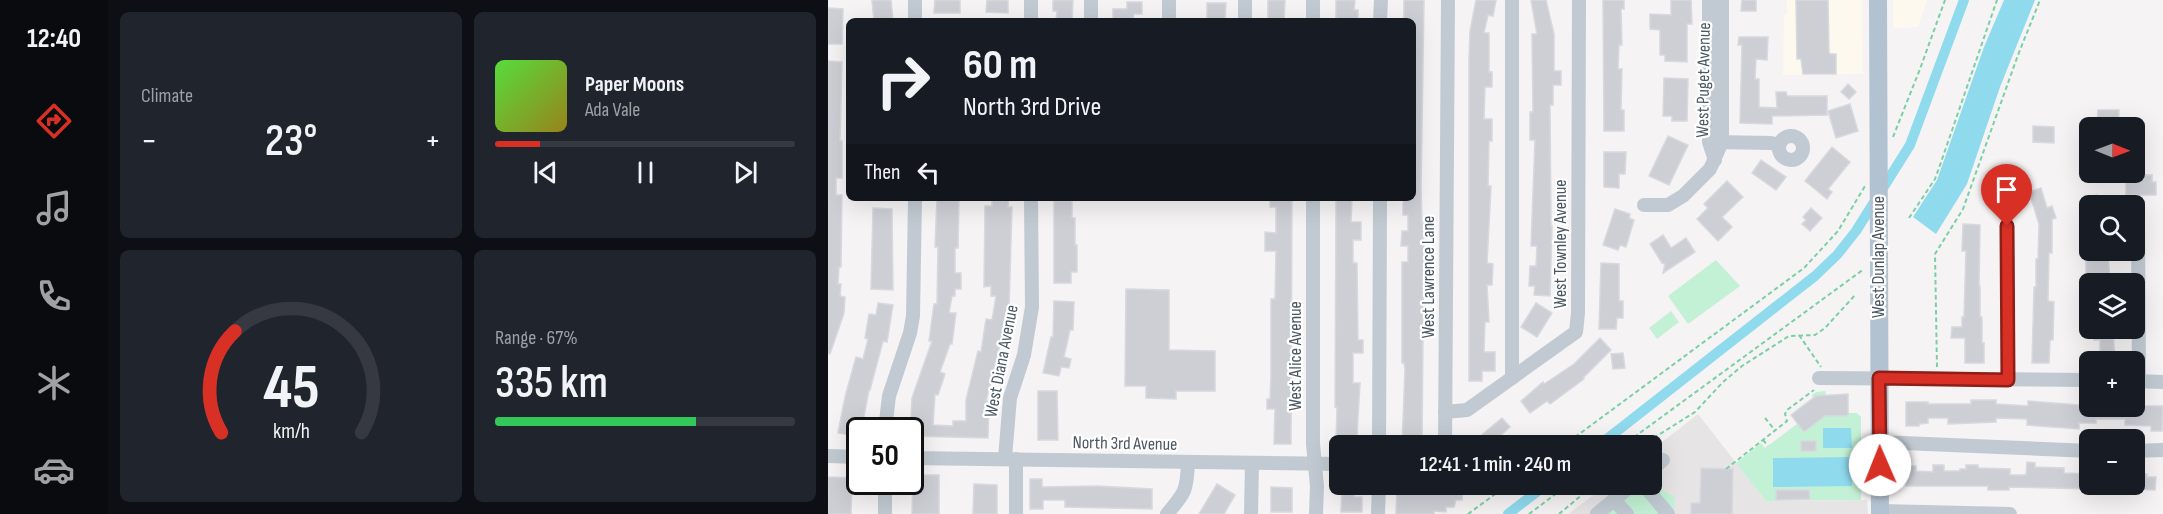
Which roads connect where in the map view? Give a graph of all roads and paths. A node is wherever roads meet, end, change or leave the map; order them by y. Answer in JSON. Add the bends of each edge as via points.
{"nodes":[{"id":1,"x":915,"y":0,"type":"edge"},
{"id":2,"x":1031,"y":0,"type":"edge"},
{"id":3,"x":1091,"y":0,"type":"edge"},
{"id":4,"x":1169,"y":0,"type":"edge"},
{"id":5,"x":1245,"y":0,"type":"edge"},
{"id":6,"x":1314,"y":0,"type":"edge"},
{"id":7,"x":1381,"y":0,"type":"edge"},
{"id":8,"x":1448,"y":0,"type":"edge"},
{"id":9,"x":1512,"y":0,"type":"edge"},
{"id":10,"x":1579,"y":0,"type":"edge"},
{"id":11,"x":1709,"y":0,"type":"edge"},
{"id":12,"x":1722,"y":0,"type":"edge"},
{"id":13,"x":1878,"y":0,"type":"edge"},
{"id":14,"x":1945,"y":0,"type":"edge"},
{"id":15,"x":1997,"y":0,"type":"edge"},
{"id":16,"x":2040,"y":0,"type":"edge"},
{"id":17,"x":915,"y":18,"type":"edge"},
{"id":18,"x":1031,"y":18,"type":"edge"},
{"id":19,"x":1091,"y":18,"type":"edge"},
{"id":20,"x":1169,"y":18,"type":"edge"},
{"id":21,"x":1245,"y":18,"type":"edge"},
{"id":22,"x":1313,"y":18,"type":"edge"},
{"id":23,"x":1380,"y":18,"type":"edge"},
{"id":24,"x":1715,"y":50,"type":"junction"},
{"id":25,"x":1896,"y":132,"type":"dead end"},
{"id":26,"x":1715,"y":142,"type":"junction"},
{"id":27,"x":1779,"y":145,"type":"dead end"},
{"id":28,"x":1863,"y":189,"type":"dead end"},
{"id":29,"x":915,"y":201,"type":"edge"},
{"id":30,"x":1031,"y":201,"type":"edge"},
{"id":31,"x":1313,"y":201,"type":"edge"},
{"id":32,"x":1380,"y":201,"type":"edge"},
{"id":33,"x":1644,"y":205,"type":"dead end"},
{"id":34,"x":1909,"y":218,"type":"dead end"},
{"id":35,"x":2007,"y":226,"type":"dead end"},
{"id":36,"x":2138,"y":261,"type":"edge"},
{"id":37,"x":1864,"y":269,"type":"dead end"},
{"id":38,"x":1856,"y":294,"type":"dead end"},
{"id":39,"x":1799,"y":335,"type":"junction"},
{"id":40,"x":2137,"y":351,"type":"edge"},
{"id":41,"x":1512,"y":378,"type":"junction"},
{"id":42,"x":1821,"y":378,"type":"junction"},
{"id":43,"x":1879,"y":378,"type":"junction"},
{"id":44,"x":1937,"y":379,"type":"junction"},
{"id":45,"x":2008,"y":380,"type":"junction"},
{"id":46,"x":2079,"y":380,"type":"edge"},
{"id":47,"x":2145,"y":381,"type":"edge"},
{"id":48,"x":2163,"y":382,"type":"edge"},
{"id":49,"x":1445,"y":412,"type":"junction"},
{"id":50,"x":887,"y":417,"type":"edge"},
{"id":51,"x":1765,"y":418,"type":"dead end"},
{"id":52,"x":1774,"y":429,"type":"dead end"},
{"id":53,"x":1379,"y":435,"type":"edge"},
{"id":54,"x":1445,"y":435,"type":"edge"},
{"id":55,"x":1578,"y":435,"type":"edge"},
{"id":56,"x":1637,"y":435,"type":"edge"},
{"id":57,"x":1658,"y":435,"type":"edge"},
{"id":58,"x":1763,"y":440,"type":"junction"},
{"id":59,"x":1879,"y":442,"type":"junction"},
{"id":60,"x":1768,"y":446,"type":"dead end"},
{"id":61,"x":2145,"y":450,"type":"edge"},
{"id":62,"x":2163,"y":450,"type":"edge"},
{"id":63,"x":2079,"y":451,"type":"edge"},
{"id":64,"x":828,"y":456,"type":"edge"},
{"id":65,"x":846,"y":457,"type":"edge"},
{"id":66,"x":924,"y":458,"type":"edge"},
{"id":67,"x":1011,"y":458,"type":"junction"},
{"id":68,"x":1188,"y":462,"type":"junction"},
{"id":69,"x":1252,"y":463,"type":"junction"},
{"id":70,"x":1314,"y":464,"type":"junction"},
{"id":71,"x":1329,"y":464,"type":"edge"},
{"id":72,"x":1726,"y":469,"type":"dead end"},
{"id":73,"x":885,"y":495,"type":"edge"},
{"id":74,"x":1379,"y":495,"type":"edge"},
{"id":75,"x":1495,"y":495,"type":"edge"},
{"id":76,"x":1554,"y":495,"type":"edge"},
{"id":77,"x":1581,"y":495,"type":"edge"},
{"id":78,"x":1620,"y":495,"type":"edge"},
{"id":79,"x":1652,"y":495,"type":"edge"},
{"id":80,"x":1614,"y":500,"type":"junction"},
{"id":81,"x":1880,"y":512,"type":"edge"},
{"id":82,"x":885,"y":514,"type":"edge"},
{"id":83,"x":1016,"y":514,"type":"edge"},
{"id":84,"x":1167,"y":514,"type":"edge"},
{"id":85,"x":1251,"y":514,"type":"edge"},
{"id":86,"x":1316,"y":514,"type":"edge"},
{"id":87,"x":1378,"y":514,"type":"edge"},
{"id":88,"x":1468,"y":514,"type":"edge"},
{"id":89,"x":1529,"y":514,"type":"edge"},
{"id":90,"x":1558,"y":514,"type":"edge"},
{"id":91,"x":1597,"y":514,"type":"edge"},
{"id":92,"x":1627,"y":514,"type":"edge"},
{"id":93,"x":1668,"y":514,"type":"edge"},
{"id":94,"x":2010,"y":514,"type":"edge"}],
"edges":[{"from":1,"to":17,"type":"street"},
{"from":2,"to":18,"type":"street"},
{"from":3,"to":19,"type":"street"},
{"from":4,"to":20,"type":"street"},
{"from":5,"to":21,"type":"street"},
{"from":6,"to":22,"type":"street"},
{"from":7,"to":23,"type":"street"},
{"from":8,"to":49,"type":"street","name":"West Lawrence Lane"},
{"from":9,"to":41,"type":"street"},
{"from":10,"to":41,"type":"street","name":"West Townley Avenue","via":[[1576,332]]},
{"from":11,"to":24,"type":"street","name":"West Puget Avenue"},
{"from":12,"to":24,"type":"street","name":"West Puget Avenue"},
{"from":13,"to":43,"type":"main road","name":"West Dunlap Avenue"},
{"from":14,"to":25,"type":"path"},
{"from":15,"to":34,"type":"path","via":[[1940,168]]},
{"from":16,"to":44,"type":"path","via":[[1963,209],[1935,254]]},
{"from":24,"to":26,"type":"street","name":"West Puget Avenue"},
{"from":26,"to":27,"type":"street"},
{"from":26,"to":33,"type":"street","name":"West Puget Avenue","via":[[1715,160],[1710,169],[1677,201]]},
{"from":28,"to":55,"type":"path","via":[[1838,231],[1804,268]]},
{"from":29,"to":50,"type":"street","via":[[913,316]]},
{"from":30,"to":67,"type":"street","name":"West Diana Avenue","via":[[1032,307],[1024,355],[1010,398]]},
{"from":31,"to":70,"type":"street","name":"West Alice Avenue"},
{"from":32,"to":53,"type":"street"},
{"from":35,"to":45,"type":"street"},
{"from":36,"to":40,"type":"street"},
{"from":37,"to":56,"type":"path"},
{"from":38,"to":39,"type":"path","via":[[1825,328],[1815,335]]},
{"from":39,"to":42,"type":"path","via":[[1823,369]]},
{"from":39,"to":57,"type":"path","via":[[1789,336],[1742,366],[1695,412]]},
{"from":41,"to":49,"type":"street","name":"West Townley Avenue","via":[[1467,410]]},
{"from":42,"to":43,"type":"street"},
{"from":42,"to":58,"type":"path","via":[[1787,410],[1787,421]]},
{"from":43,"to":44,"type":"street"},
{"from":43,"to":59,"type":"main road","name":"West Dunlap Avenue"},
{"from":44,"to":45,"type":"street"},
{"from":45,"to":46,"type":"street"},
{"from":47,"to":48,"type":"street"},
{"from":49,"to":54,"type":"street","name":"West Lawrence Lane"},
{"from":51,"to":52,"type":"path"},
{"from":58,"to":60,"type":"path"},
{"from":58,"to":72,"type":"path"},
{"from":59,"to":63,"type":"street"},
{"from":59,"to":81,"type":"main road","name":"West Dunlap Avenue"},
{"from":61,"to":62,"type":"street"},
{"from":64,"to":65,"type":"street"},
{"from":66,"to":67,"type":"street","name":"North 3rd Avenue"},
{"from":67,"to":68,"type":"street","name":"North 3rd Avenue"},
{"from":67,"to":83,"type":"street","name":"West Diana Avenue"},
{"from":68,"to":69,"type":"street","name":"North 3rd Avenue"},
{"from":68,"to":84,"type":"street","via":[[1183,496]]},
{"from":69,"to":70,"type":"street","name":"North 3rd Avenue"},
{"from":69,"to":85,"type":"street"},
{"from":70,"to":71,"type":"street","name":"North 3rd Avenue"},
{"from":70,"to":86,"type":"street","name":"West Alice Avenue"},
{"from":73,"to":82,"type":"street"},
{"from":74,"to":87,"type":"street"},
{"from":75,"to":88,"type":"path"},
{"from":76,"to":89,"type":"path"},
{"from":77,"to":90,"type":"path"},
{"from":78,"to":80,"type":"street"},
{"from":79,"to":93,"type":"street"},
{"from":80,"to":91,"type":"street"},
{"from":80,"to":92,"type":"street"},
{"from":81,"to":94,"type":"street"}]}
